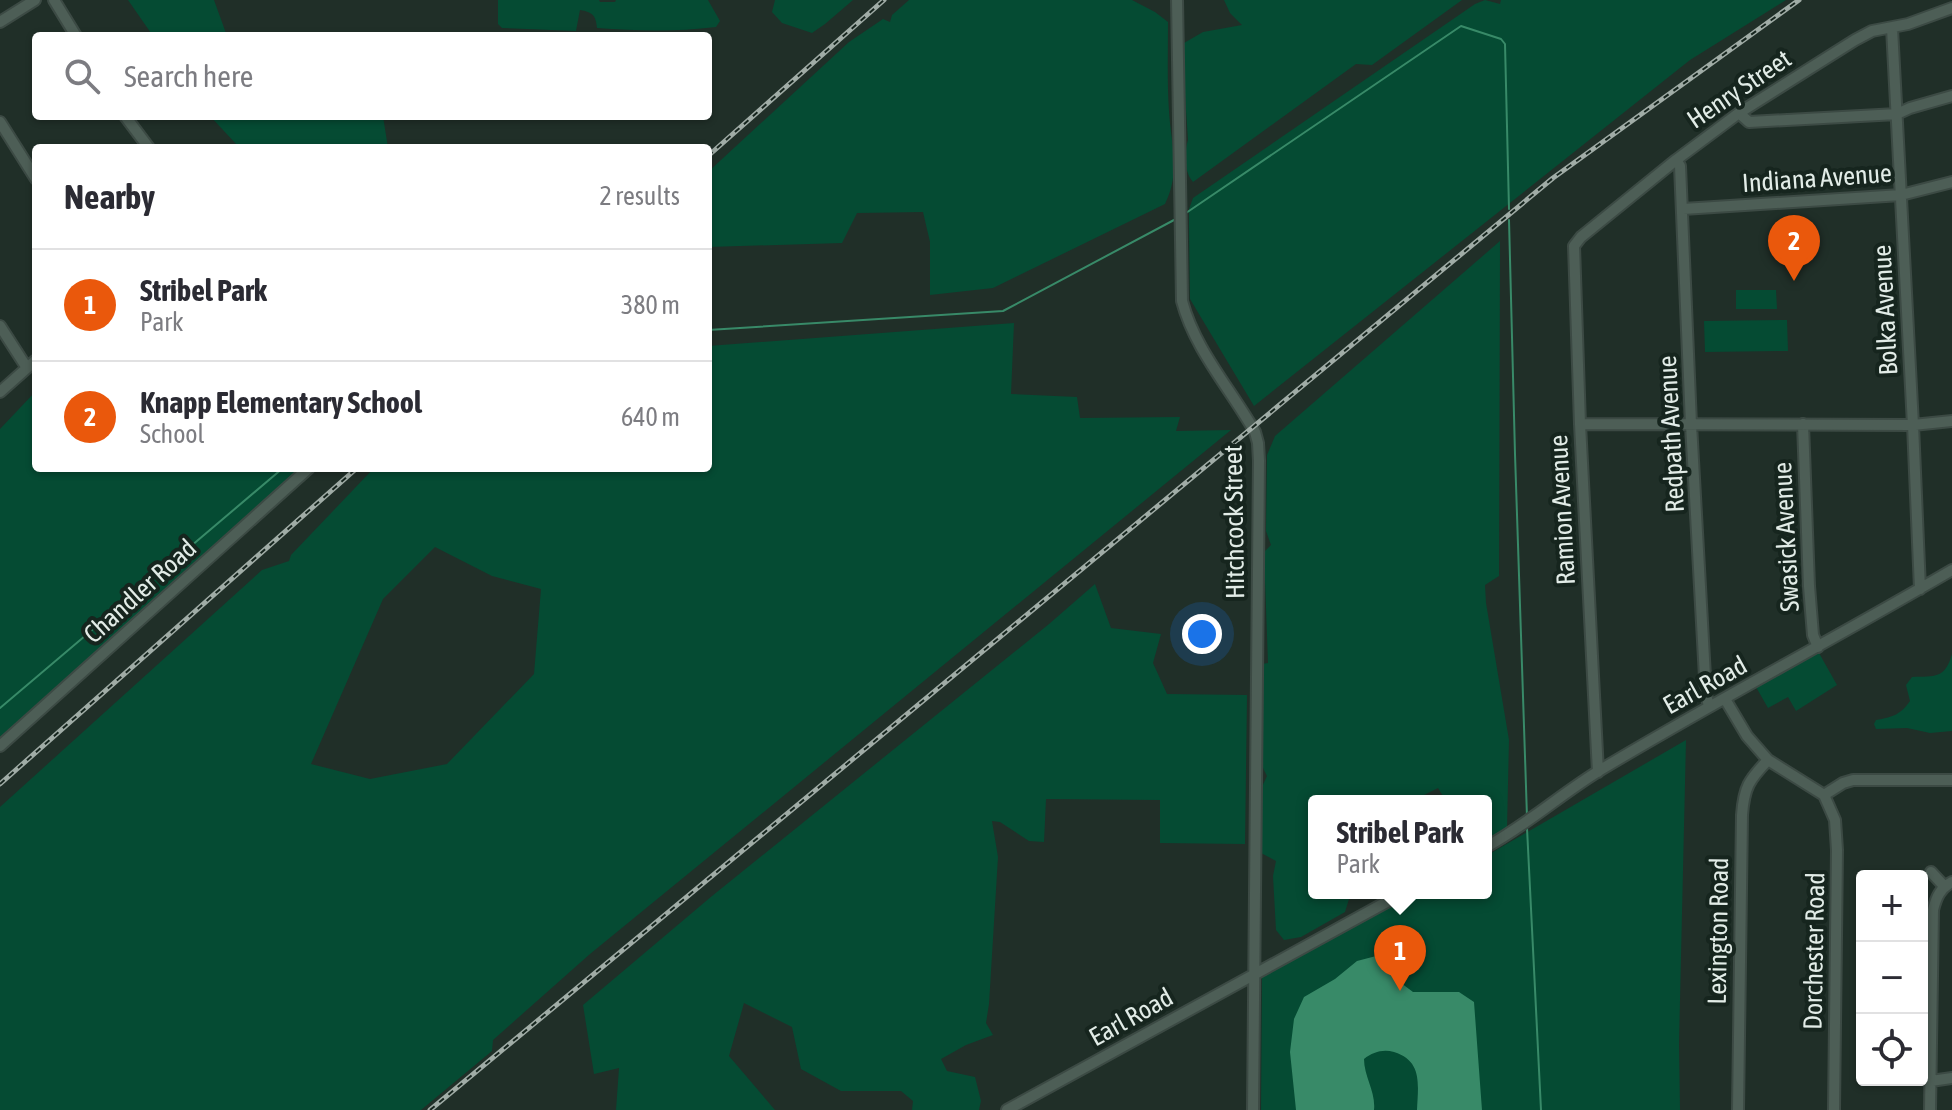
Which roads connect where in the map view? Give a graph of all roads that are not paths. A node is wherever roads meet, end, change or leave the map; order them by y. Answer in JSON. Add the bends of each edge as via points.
{"nodes":[{"id":1,"x":35,"y":0,"type":"edge"},
{"id":2,"x":54,"y":0,"type":"edge"},
{"id":3,"x":1177,"y":0,"type":"edge"},
{"id":4,"x":1952,"y":8,"type":"edge"},
{"id":5,"x":0,"y":22,"type":"edge"},
{"id":6,"x":1892,"y":28,"type":"junction"},
{"id":7,"x":74,"y":32,"type":"edge"},
{"id":8,"x":1952,"y":96,"type":"edge"},
{"id":9,"x":1739,"y":113,"type":"junction"},
{"id":10,"x":1897,"y":114,"type":"junction"},
{"id":11,"x":127,"y":120,"type":"edge"},
{"id":12,"x":0,"y":122,"type":"edge"},
{"id":13,"x":140,"y":143,"type":"edge"},
{"id":14,"x":1676,"y":160,"type":"junction"},
{"id":15,"x":32,"y":173,"type":"edge"},
{"id":16,"x":1952,"y":182,"type":"edge"},
{"id":17,"x":1901,"y":195,"type":"junction"},
{"id":18,"x":1683,"y":209,"type":"junction"},
{"id":19,"x":1574,"y":246,"type":"joint"},
{"id":20,"x":0,"y":326,"type":"edge"},
{"id":21,"x":32,"y":364,"type":"edge"},
{"id":22,"x":27,"y":368,"type":"junction"},
{"id":23,"x":0,"y":392,"type":"edge"},
{"id":24,"x":1952,"y":421,"type":"edge"},
{"id":25,"x":1580,"y":424,"type":"junction"},
{"id":26,"x":1691,"y":424,"type":"junction"},
{"id":27,"x":1803,"y":424,"type":"junction"},
{"id":28,"x":1913,"y":425,"type":"junction"},
{"id":29,"x":305,"y":472,"type":"edge"},
{"id":30,"x":1952,"y":570,"type":"edge"},
{"id":31,"x":1920,"y":589,"type":"junction"},
{"id":32,"x":1818,"y":647,"type":"junction"},
{"id":33,"x":1725,"y":699,"type":"junction"},
{"id":34,"x":1709,"y":706,"type":"junction"},
{"id":35,"x":0,"y":746,"type":"edge"},
{"id":36,"x":1768,"y":760,"type":"junction"},
{"id":37,"x":1598,"y":772,"type":"junction"},
{"id":38,"x":1952,"y":780,"type":"edge"},
{"id":39,"x":1824,"y":795,"type":"junction"},
{"id":40,"x":1492,"y":844,"type":"edge"},
{"id":41,"x":1931,"y":872,"type":"dead end"},
{"id":42,"x":1948,"y":884,"type":"edge"},
{"id":43,"x":1392,"y":899,"type":"edge"},
{"id":44,"x":1254,"y":974,"type":"junction"},
{"id":45,"x":1952,"y":1078,"type":"edge"},
{"id":46,"x":1931,"y":1081,"type":"junction"},
{"id":47,"x":1007,"y":1110,"type":"edge"},
{"id":48,"x":1253,"y":1110,"type":"edge"},
{"id":49,"x":1738,"y":1110,"type":"edge"},
{"id":50,"x":1834,"y":1110,"type":"edge"},
{"id":51,"x":1930,"y":1110,"type":"edge"}],
"edges":[{"from":1,"to":5,"type":"street"},
{"from":2,"to":7,"type":"street"},
{"from":3,"to":44,"type":"street","name":"Hitchcock Street","via":[[1182,301],[1200,346],[1258,443]]},
{"from":4,"to":6,"type":"street","name":"Henry Street"},
{"from":6,"to":9,"type":"street","name":"Henry Street","via":[[1855,40]]},
{"from":6,"to":10,"type":"street","name":"Bolka Avenue"},
{"from":8,"to":10,"type":"street"},
{"from":9,"to":10,"type":"street","via":[[1749,122]]},
{"from":9,"to":14,"type":"street","name":"Henry Street"},
{"from":10,"to":17,"type":"street","name":"Bolka Avenue"},
{"from":11,"to":13,"type":"street"},
{"from":12,"to":15,"type":"street"},
{"from":14,"to":18,"type":"street","name":"Redpath Avenue"},
{"from":14,"to":19,"type":"street","name":"Henry Street"},
{"from":16,"to":17,"type":"street","name":"Indiana Avenue"},
{"from":17,"to":18,"type":"street","name":"Indiana Avenue"},
{"from":17,"to":28,"type":"street","name":"Bolka Avenue"},
{"from":18,"to":26,"type":"street","name":"Redpath Avenue"},
{"from":19,"to":25,"type":"street","name":"Ramion Avenue"},
{"from":20,"to":22,"type":"street"},
{"from":21,"to":22,"type":"street"},
{"from":22,"to":23,"type":"street"},
{"from":24,"to":28,"type":"street"},
{"from":25,"to":26,"type":"street"},
{"from":25,"to":37,"type":"street","name":"Ramion Avenue"},
{"from":26,"to":27,"type":"street"},
{"from":26,"to":34,"type":"street","name":"Redpath Avenue"},
{"from":27,"to":28,"type":"street"},
{"from":27,"to":32,"type":"street","name":"Swasick Avenue","via":[[1809,586]]},
{"from":28,"to":31,"type":"street","name":"Bolka Avenue"},
{"from":29,"to":35,"type":"street","name":"Chandler Road"},
{"from":30,"to":31,"type":"street","name":"Earl Road"},
{"from":31,"to":32,"type":"street","name":"Earl Road"},
{"from":32,"to":33,"type":"street","name":"Earl Road"},
{"from":33,"to":34,"type":"street","name":"Earl Road"},
{"from":33,"to":36,"type":"street"},
{"from":34,"to":37,"type":"street","name":"Earl Road"},
{"from":36,"to":39,"type":"street"},
{"from":36,"to":49,"type":"street","name":"Lexington Road","via":[[1744,793],[1742,815]]},
{"from":37,"to":40,"type":"street","name":"Earl Road"},
{"from":38,"to":39,"type":"street","via":[[1853,780]]},
{"from":39,"to":50,"type":"street","name":"Dorchester Road","via":[[1835,820],[1837,850]]},
{"from":41,"to":42,"type":"street"},
{"from":42,"to":46,"type":"street","via":[[1933,910]]},
{"from":43,"to":44,"type":"street","name":"Earl Road"},
{"from":44,"to":47,"type":"street","name":"Earl Road"},
{"from":44,"to":48,"type":"street","name":"Hitchcock Street"},
{"from":45,"to":46,"type":"street"},
{"from":46,"to":51,"type":"street"}]}
